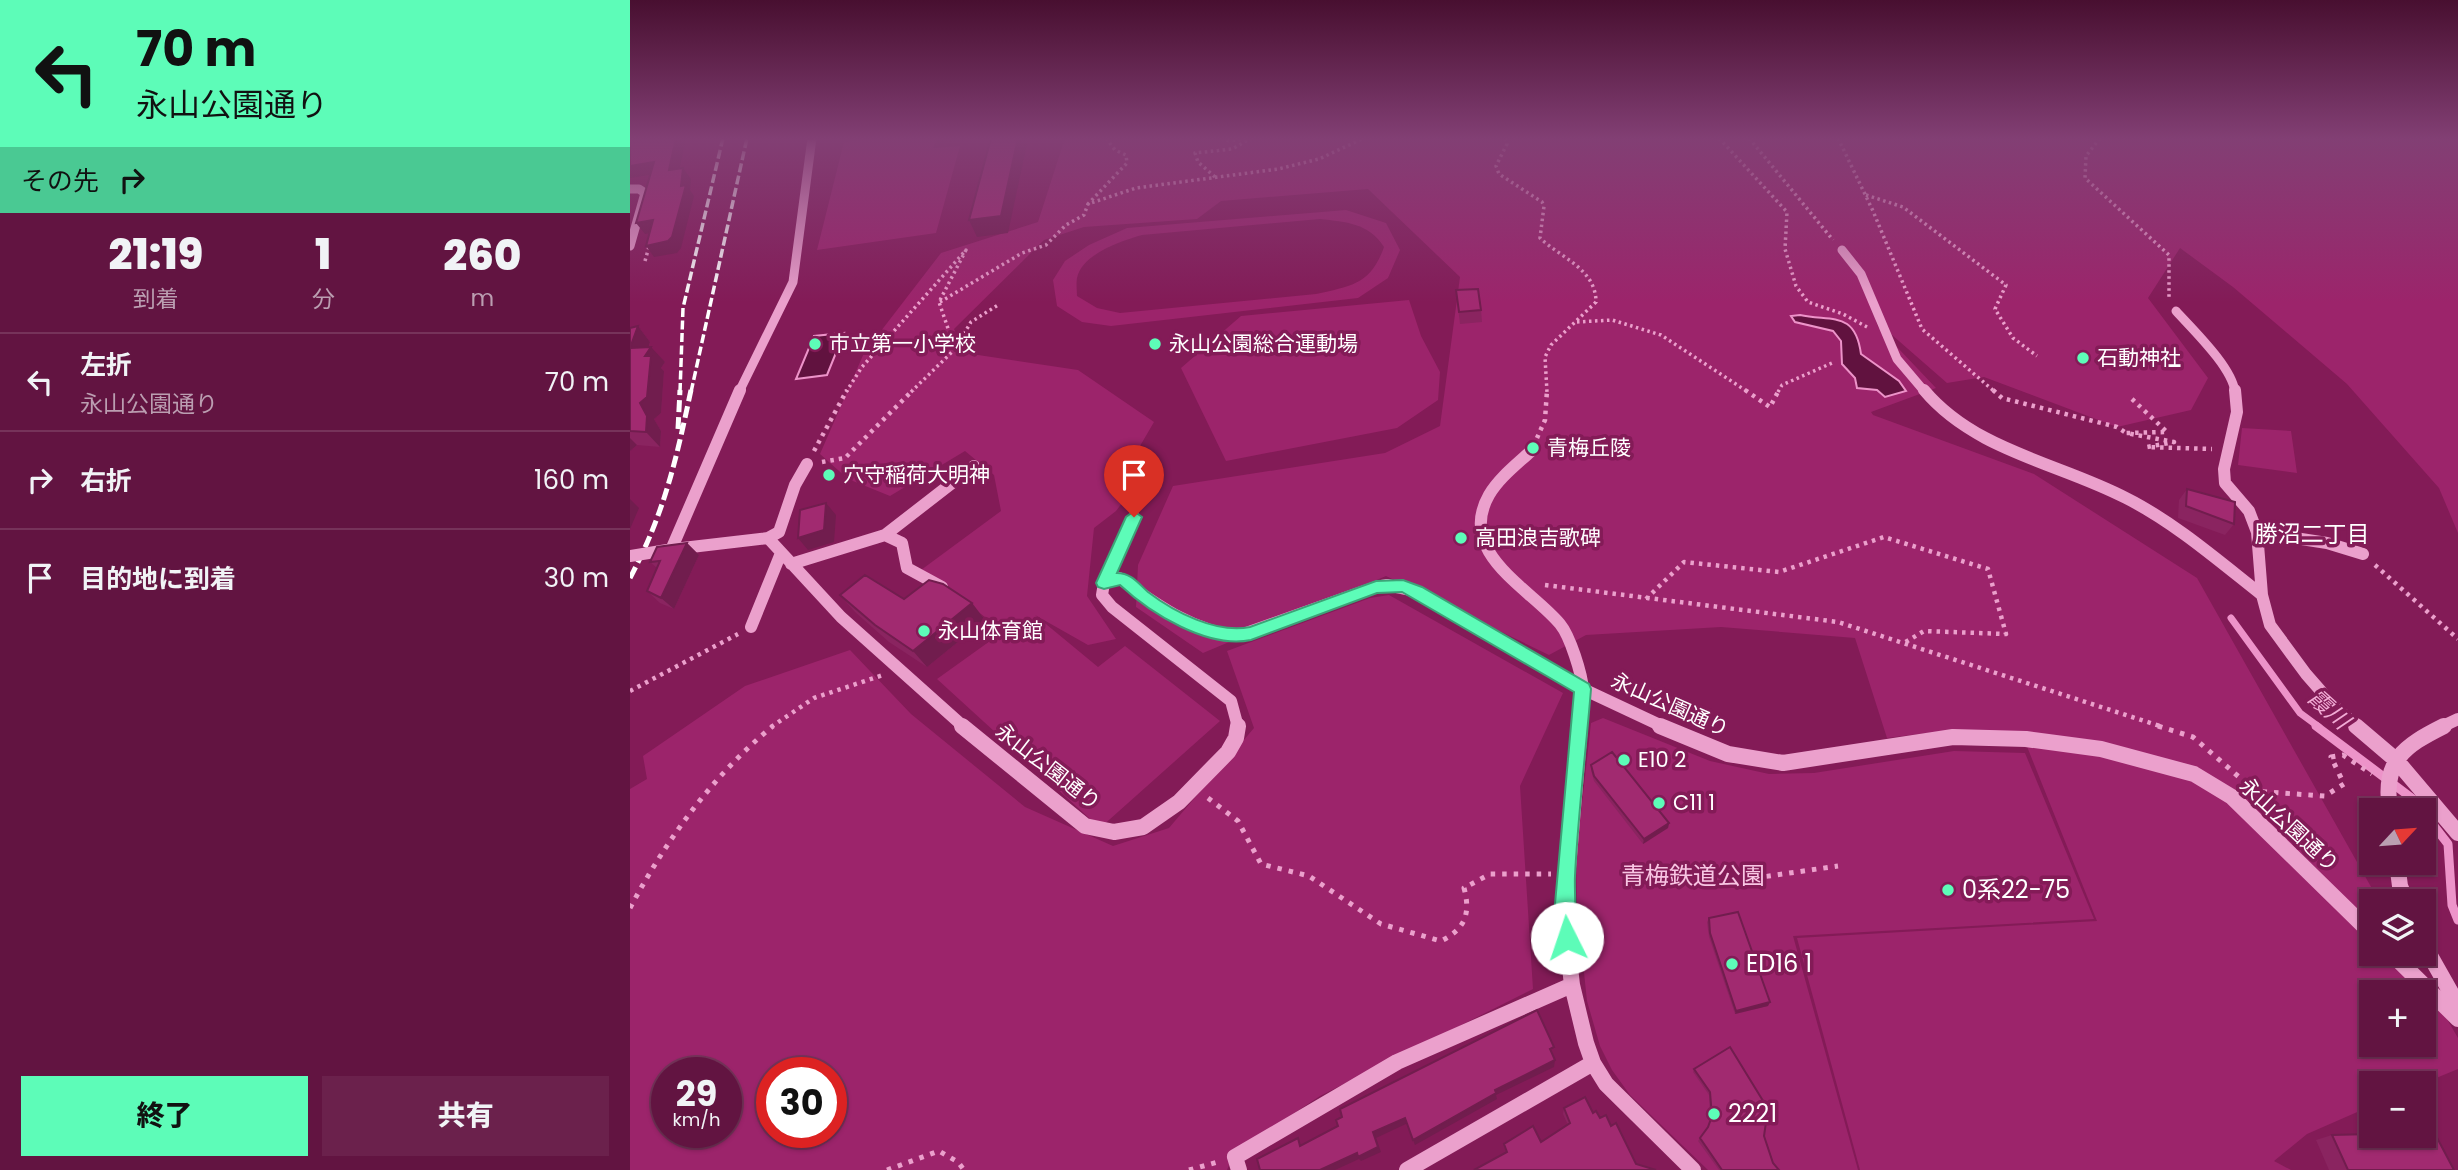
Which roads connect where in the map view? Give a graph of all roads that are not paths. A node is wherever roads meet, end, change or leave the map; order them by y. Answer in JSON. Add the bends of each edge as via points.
{"nodes":[{"id":1,"x":643,"y":193,"type":"edge"},
{"id":2,"x":805,"y":193,"type":"edge"},
{"id":3,"x":643,"y":200,"type":"junction"},
{"id":4,"x":630,"y":202,"type":"edge"},
{"id":5,"x":632,"y":228,"type":"edge"},
{"id":6,"x":630,"y":246,"type":"edge"},
{"id":7,"x":1842,"y":250,"type":"road end"},
{"id":8,"x":2176,"y":312,"type":"road end"},
{"id":9,"x":1531,"y":452,"type":"road end"},
{"id":10,"x":807,"y":464,"type":"road end"},
{"id":11,"x":974,"y":466,"type":"dead end"},
{"id":12,"x":1134,"y":517,"type":"dead end"},
{"id":13,"x":2257,"y":532,"type":"junction"},
{"id":14,"x":885,"y":535,"type":"junction"},
{"id":15,"x":768,"y":538,"type":"junction"},
{"id":16,"x":669,"y":550,"type":"junction"},
{"id":17,"x":781,"y":553,"type":"junction"},
{"id":18,"x":2363,"y":554,"type":"road end"},
{"id":19,"x":630,"y":556,"type":"edge"},
{"id":20,"x":791,"y":564,"type":"junction"},
{"id":21,"x":1104,"y":583,"type":"junction"},
{"id":22,"x":953,"y":593,"type":"edge"},
{"id":23,"x":2262,"y":595,"type":"junction"},
{"id":24,"x":751,"y":627,"type":"road end"},
{"id":25,"x":1583,"y":689,"type":"junction"},
{"id":26,"x":2458,"y":719,"type":"edge"},
{"id":27,"x":2391,"y":773,"type":"junction"},
{"id":28,"x":2390,"y":798,"type":"edge"},
{"id":29,"x":2458,"y":833,"type":"edge"},
{"id":30,"x":2359,"y":921,"type":"edge"},
{"id":31,"x":2404,"y":966,"type":"edge"},
{"id":32,"x":2434,"y":966,"type":"edge"},
{"id":33,"x":1572,"y":985,"type":"junction"},
{"id":34,"x":2458,"y":1019,"type":"edge"},
{"id":35,"x":1593,"y":1063,"type":"junction"},
{"id":36,"x":1237,"y":1164,"type":"edge"},
{"id":37,"x":1407,"y":1170,"type":"edge"},
{"id":38,"x":1693,"y":1170,"type":"edge"}],
"edges":[{"from":1,"to":3,"type":"street"},
{"from":2,"to":16,"type":"street","via":[[793,282]]},
{"from":3,"to":4,"type":"street"},
{"from":3,"to":5,"type":"street"},
{"from":5,"to":6,"type":"lane"},
{"from":7,"to":23,"type":"street","via":[[1861,274],[1896,359],[1939,408],[1998,445],[2127,498]]},
{"from":8,"to":13,"type":"street","via":[[2234,383],[2237,412],[2225,483],[2249,511]]},
{"from":9,"to":25,"type":"street","via":[[1488,497],[1482,520],[1484,545],[1499,567],[1561,625]]},
{"from":10,"to":15,"type":"street","via":[[779,532]]},
{"from":11,"to":14,"type":"street"},
{"from":12,"to":21,"type":"street"},
{"from":13,"to":18,"type":"street"},
{"from":13,"to":23,"type":"street"},
{"from":14,"to":20,"type":"street"},
{"from":14,"to":22,"type":"street","via":[[902,543],[907,568]]},
{"from":15,"to":16,"type":"street"},
{"from":15,"to":17,"type":"street","name":"永山公園通り"},
{"from":16,"to":19,"type":"street","bridge":true},
{"from":17,"to":20,"type":"street","name":"永山公園通り"},
{"from":17,"to":24,"type":"street"},
{"from":20,"to":21,"type":"street","name":"永山公園通り","via":[[832,609],[938,706],[1085,826],[1101,832],[1141,828],[1163,817],[1224,757],[1238,729],[1231,701],[1112,607],[1102,595]]},
{"from":21,"to":25,"type":"street","name":"永山公園通り","via":[[1119,578],[1172,615],[1220,634],[1238,636],[1376,587],[1403,586]]},
{"from":23,"to":27,"type":"street","via":[[2270,625]]},
{"from":25,"to":30,"type":"street","name":"永山公園通り","via":[[1728,754],[1783,763],[1953,737],[2026,739],[2164,765],[2194,774],[2232,797]]},
{"from":25,"to":33,"type":"street","via":[[1565,874],[1564,915]]},
{"from":26,"to":27,"type":"street","via":[[2425,735]]},
{"from":27,"to":28,"type":"street"},
{"from":27,"to":29,"type":"street"},
{"from":31,"to":34,"type":"street"},
{"from":32,"to":34,"type":"street","via":[[2454,998]]},
{"from":33,"to":35,"type":"street"},
{"from":33,"to":36,"type":"street","via":[[1397,1062]]},
{"from":35,"to":37,"type":"street"},
{"from":35,"to":38,"type":"street","via":[[1606,1084]]}]}
